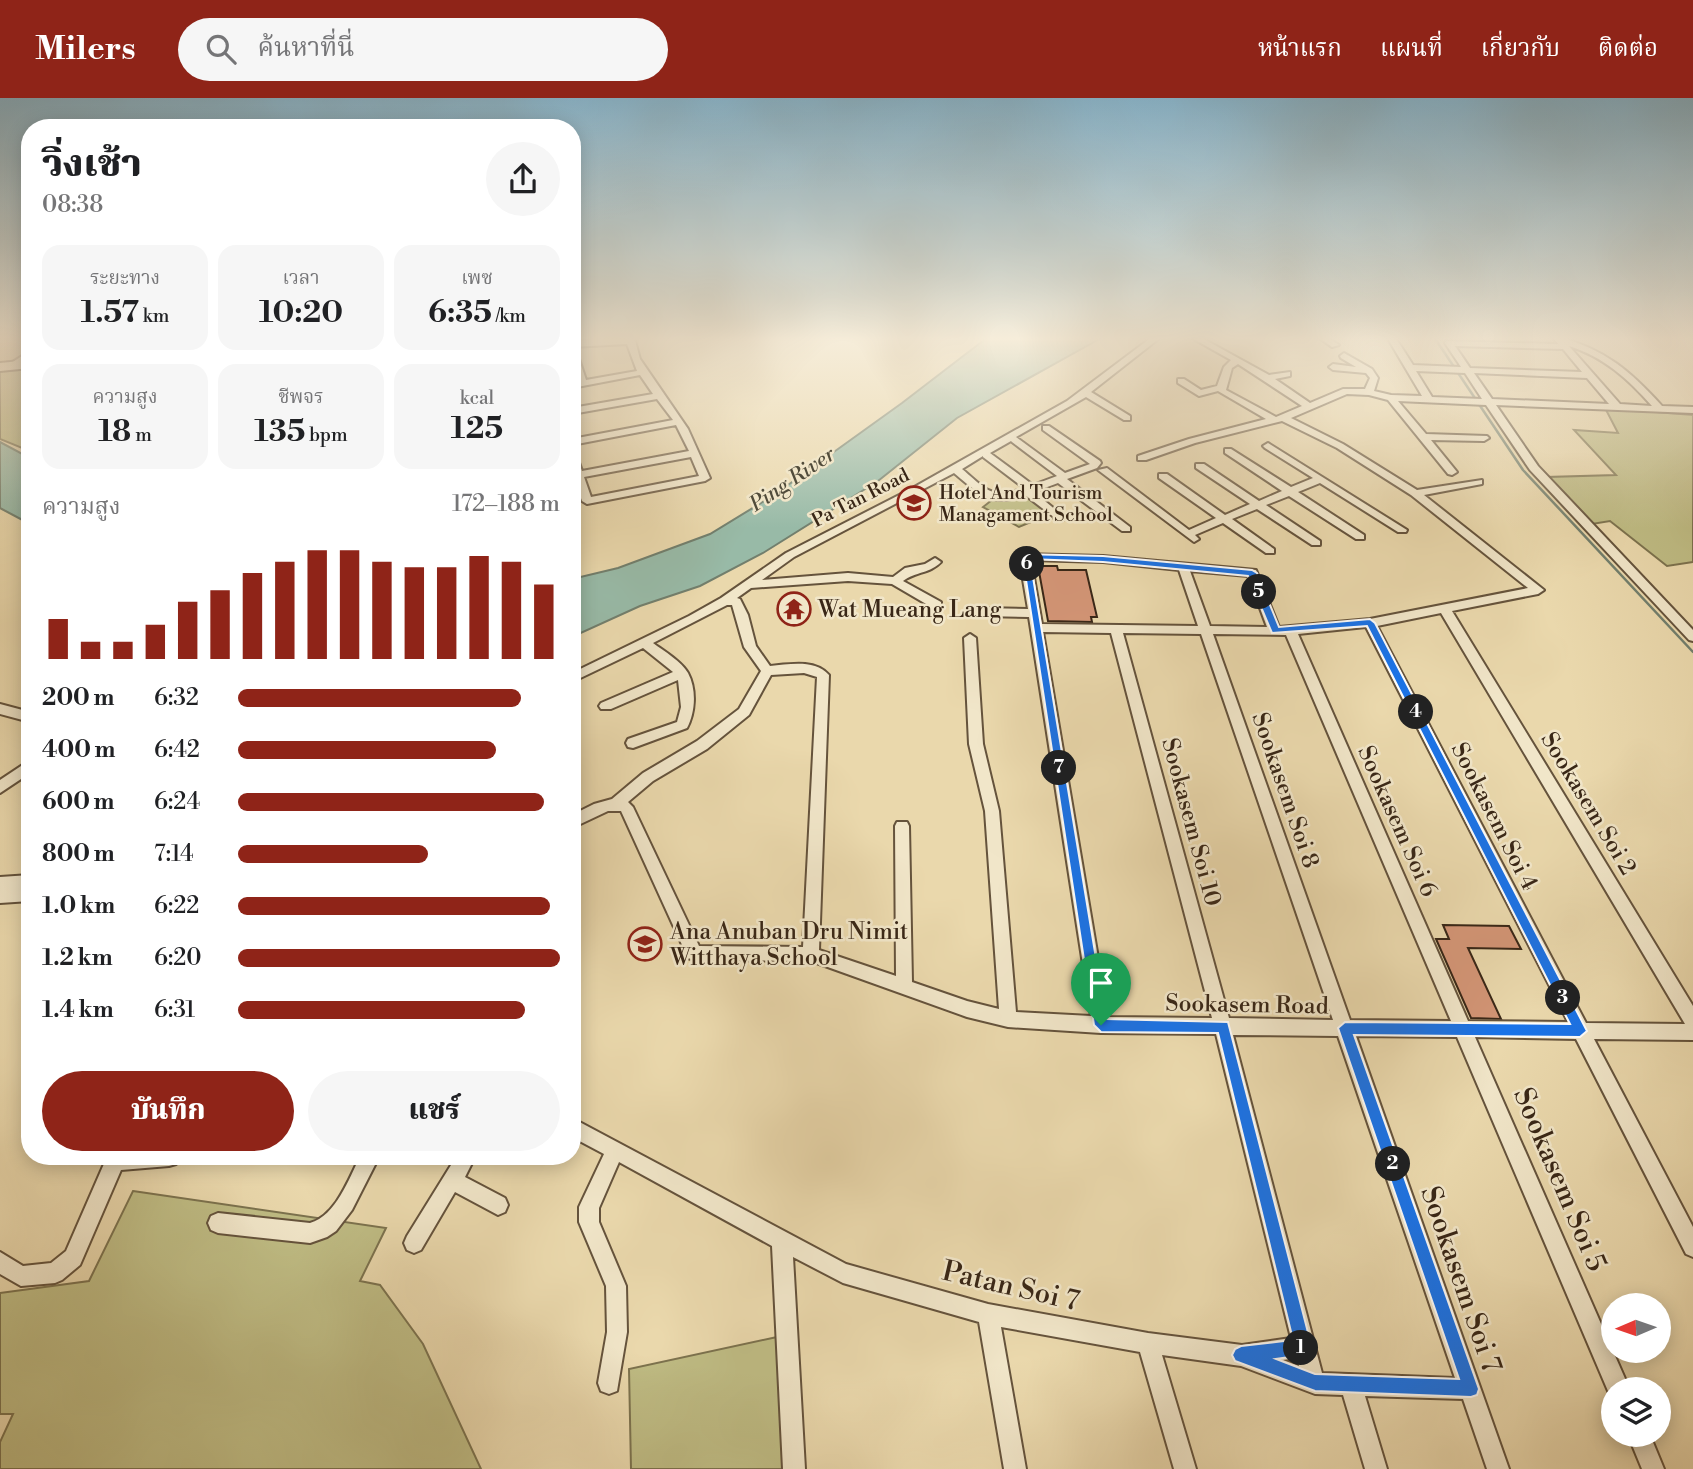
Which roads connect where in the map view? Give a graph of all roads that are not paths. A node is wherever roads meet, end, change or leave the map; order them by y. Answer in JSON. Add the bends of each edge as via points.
{"nodes":[{"id":1,"x":629,"y":401,"type":"edge"},
{"id":2,"x":662,"y":401,"type":"edge"},
{"id":3,"x":1072,"y":401,"type":"edge"},
{"id":4,"x":1099,"y":401,"type":"edge"},
{"id":5,"x":1245,"y":401,"type":"edge"},
{"id":6,"x":1300,"y":401,"type":"edge"},
{"id":7,"x":1323,"y":401,"type":"edge"},
{"id":8,"x":1394,"y":401,"type":"edge"},
{"id":9,"x":1468,"y":401,"type":"edge"},
{"id":10,"x":1487,"y":401,"type":"junction"},
{"id":11,"x":1612,"y":401,"type":"edge"},
{"id":12,"x":1652,"y":401,"type":"edge"},
{"id":13,"x":1309,"y":407,"type":"junction"},
{"id":14,"x":1617,"y":407,"type":"junction"},
{"id":15,"x":581,"y":409,"type":"edge"},
{"id":16,"x":1660,"y":409,"type":"junction"},
{"id":17,"x":1693,"y":410,"type":"edge"},
{"id":18,"x":1127,"y":418,"type":"dead end"},
{"id":19,"x":1279,"y":419,"type":"junction"},
{"id":20,"x":679,"y":422,"type":"junction"},
{"id":21,"x":1046,"y":428,"type":"dead end"},
{"id":22,"x":1424,"y":437,"type":"junction"},
{"id":23,"x":1484,"y":438,"type":"dead end"},
{"id":24,"x":581,"y":440,"type":"edge"},
{"id":25,"x":1015,"y":440,"type":"dead end"},
{"id":26,"x":1268,"y":446,"type":"dead end"},
{"id":27,"x":1227,"y":451,"type":"dead end"},
{"id":28,"x":695,"y":453,"type":"junction"},
{"id":29,"x":987,"y":455,"type":"dead end"},
{"id":30,"x":1142,"y":458,"type":"dead end"},
{"id":31,"x":958,"y":466,"type":"junction"},
{"id":32,"x":1097,"y":466,"type":"junction"},
{"id":33,"x":1200,"y":466,"type":"dead end"},
{"id":34,"x":1452,"y":472,"type":"dead end"},
{"id":35,"x":581,"y":475,"type":"edge"},
{"id":36,"x":1163,"y":476,"type":"dead end"},
{"id":37,"x":1062,"y":478,"type":"junction"},
{"id":38,"x":1321,"y":479,"type":"junction"},
{"id":39,"x":581,"y":482,"type":"edge"},
{"id":40,"x":1478,"y":482,"type":"dead end"},
{"id":41,"x":1028,"y":490,"type":"junction"},
{"id":42,"x":1290,"y":492,"type":"junction"},
{"id":43,"x":1415,"y":493,"type":"junction"},
{"id":44,"x":1258,"y":505,"type":"junction"},
{"id":45,"x":1059,"y":518,"type":"dead end"},
{"id":46,"x":1225,"y":519,"type":"junction"},
{"id":47,"x":1126,"y":529,"type":"dead end"},
{"id":48,"x":1402,"y":530,"type":"dead end"},
{"id":49,"x":1360,"y":537,"type":"dead end"},
{"id":50,"x":1316,"y":543,"type":"dead end"},
{"id":51,"x":1270,"y":551,"type":"dead end"},
{"id":52,"x":934,"y":562,"type":"dead end"},
{"id":53,"x":1183,"y":566,"type":"junction"},
{"id":54,"x":895,"y":581,"type":"junction"},
{"id":55,"x":746,"y":585,"type":"junction"},
{"id":56,"x":725,"y":601,"type":"junction"},
{"id":57,"x":937,"y":605,"type":"dead end"},
{"id":58,"x":1445,"y":608,"type":"junction"},
{"id":59,"x":981,"y":612,"type":"dead end"},
{"id":60,"x":1034,"y":612,"type":"junction"},
{"id":61,"x":1370,"y":623,"type":"junction"},
{"id":62,"x":1037,"y":628,"type":"junction"},
{"id":63,"x":1116,"y":629,"type":"junction"},
{"id":64,"x":1206,"y":630,"type":"junction"},
{"id":65,"x":1283,"y":631,"type":"junction"},
{"id":66,"x":1693,"y":637,"type":"edge"},
{"id":67,"x":970,"y":638,"type":"dead end"},
{"id":68,"x":645,"y":643,"type":"junction"},
{"id":69,"x":767,"y":671,"type":"junction"},
{"id":70,"x":682,"y":673,"type":"junction"},
{"id":71,"x":581,"y":674,"type":"edge"},
{"id":72,"x":606,"y":706,"type":"dead end"},
{"id":73,"x":0,"y":709,"type":"edge"},
{"id":74,"x":21,"y":715,"type":"edge"},
{"id":75,"x":633,"y":743,"type":"dead end"},
{"id":76,"x":21,"y":772,"type":"edge"},
{"id":77,"x":0,"y":788,"type":"edge"},
{"id":78,"x":615,"y":804,"type":"junction"},
{"id":79,"x":581,"y":818,"type":"edge"},
{"id":80,"x":902,"y":826,"type":"dead end"},
{"id":81,"x":21,"y":883,"type":"edge"},
{"id":82,"x":1,"y":888,"type":"edge"},
{"id":83,"x":21,"y":892,"type":"edge"},
{"id":84,"x":811,"y":954,"type":"junction"},
{"id":85,"x":904,"y":985,"type":"junction"},
{"id":86,"x":1008,"y":1020,"type":"junction"},
{"id":87,"x":1693,"y":1021,"type":"edge"},
{"id":88,"x":1101,"y":1025,"type":"junction"},
{"id":89,"x":1223,"y":1027,"type":"junction"},
{"id":90,"x":1345,"y":1028,"type":"junction"},
{"id":91,"x":1464,"y":1030,"type":"junction"},
{"id":92,"x":1580,"y":1031,"type":"junction"},
{"id":93,"x":1693,"y":1032,"type":"edge"},
{"id":94,"x":581,"y":1132,"type":"edge"},
{"id":95,"x":615,"y":1150,"type":"junction"},
{"id":96,"x":113,"y":1165,"type":"edge"},
{"id":97,"x":366,"y":1165,"type":"edge"},
{"id":98,"x":461,"y":1165,"type":"edge"},
{"id":99,"x":452,"y":1180,"type":"junction"},
{"id":100,"x":498,"y":1205,"type":"dead end"},
{"id":101,"x":218,"y":1223,"type":"dead end"},
{"id":102,"x":782,"y":1241,"type":"junction"},
{"id":103,"x":414,"y":1243,"type":"dead end"},
{"id":104,"x":1693,"y":1247,"type":"edge"},
{"id":105,"x":0,"y":1262,"type":"edge"},
{"id":106,"x":988,"y":1314,"type":"junction"},
{"id":107,"x":1148,"y":1343,"type":"junction"},
{"id":108,"x":1304,"y":1348,"type":"junction"},
{"id":109,"x":1241,"y":1355,"type":"junction"},
{"id":110,"x":1614,"y":1377,"type":"edge"},
{"id":111,"x":609,"y":1383,"type":"dead end"},
{"id":112,"x":1315,"y":1383,"type":"junction"},
{"id":113,"x":1351,"y":1384,"type":"junction"},
{"id":114,"x":1471,"y":1389,"type":"junction"},
{"id":115,"x":1644,"y":1447,"type":"edge"},
{"id":116,"x":794,"y":1469,"type":"edge"},
{"id":117,"x":1015,"y":1469,"type":"edge"},
{"id":118,"x":1185,"y":1469,"type":"edge"},
{"id":119,"x":1376,"y":1469,"type":"edge"},
{"id":120,"x":1498,"y":1469,"type":"edge"},
{"id":121,"x":1653,"y":1469,"type":"edge"}],
"edges":[{"from":1,"to":15,"type":"street"},
{"from":2,"to":20,"type":"street"},
{"from":3,"to":31,"type":"street","name":"Pa Tan Road"},
{"from":4,"to":18,"type":"street"},
{"from":5,"to":19,"type":"street"},
{"from":6,"to":13,"type":"street"},
{"from":7,"to":13,"type":"street"},
{"from":8,"to":22,"type":"street"},
{"from":9,"to":10,"type":"street"},
{"from":10,"to":14,"type":"street"},
{"from":10,"to":66,"type":"street","via":[[1534,468]]},
{"from":11,"to":14,"type":"street"},
{"from":12,"to":16,"type":"street"},
{"from":13,"to":19,"type":"street"},
{"from":14,"to":16,"type":"street"},
{"from":16,"to":17,"type":"street"},
{"from":19,"to":30,"type":"street"},
{"from":19,"to":43,"type":"street","via":[[1340,446]]},
{"from":20,"to":24,"type":"street"},
{"from":20,"to":28,"type":"street"},
{"from":21,"to":32,"type":"street"},
{"from":22,"to":23,"type":"street"},
{"from":22,"to":34,"type":"street"},
{"from":25,"to":37,"type":"street"},
{"from":26,"to":38,"type":"street"},
{"from":27,"to":42,"type":"street"},
{"from":28,"to":35,"type":"street"},
{"from":28,"to":39,"type":"street","via":[[705,478],[587,501]]},
{"from":29,"to":41,"type":"street"},
{"from":31,"to":41,"type":"street","via":[[985,494],[1008,498]]},
{"from":31,"to":55,"type":"street","name":"Pa Tan Road","via":[[790,555]]},
{"from":32,"to":37,"type":"street"},
{"from":32,"to":46,"type":"street","via":[[1192,537]]},
{"from":33,"to":44,"type":"street"},
{"from":36,"to":46,"type":"street"},
{"from":37,"to":41,"type":"street"},
{"from":37,"to":47,"type":"street"},
{"from":38,"to":42,"type":"street"},
{"from":38,"to":48,"type":"street"},
{"from":40,"to":43,"type":"street"},
{"from":41,"to":45,"type":"street"},
{"from":42,"to":44,"type":"street"},
{"from":42,"to":49,"type":"street"},
{"from":43,"to":58,"type":"street","via":[[1538,590]]},
{"from":44,"to":46,"type":"street"},
{"from":44,"to":50,"type":"street"},
{"from":46,"to":51,"type":"street"},
{"from":52,"to":54,"type":"street"},
{"from":53,"to":60,"type":"street","via":[[1025,556]]},
{"from":53,"to":64,"type":"street","name":"Sookasem Soi 8"},
{"from":53,"to":65,"type":"street","name":"Sookasem Soi 6","via":[[1252,573]]},
{"from":54,"to":55,"type":"street","via":[[848,577]]},
{"from":54,"to":57,"type":"street"},
{"from":55,"to":56,"type":"street","name":"Pa Tan Road"},
{"from":56,"to":68,"type":"street","name":"Pa Tan Road"},
{"from":56,"to":69,"type":"street","via":[[736,602],[750,647]]},
{"from":58,"to":61,"type":"street"},
{"from":58,"to":87,"type":"street","name":"Sookasem Soi 2"},
{"from":59,"to":60,"type":"street"},
{"from":60,"to":62,"type":"street"},
{"from":61,"to":65,"type":"street"},
{"from":61,"to":92,"type":"street","name":"Sookasem Soi 4"},
{"from":62,"to":63,"type":"street"},
{"from":62,"to":88,"type":"street"},
{"from":63,"to":64,"type":"street"},
{"from":63,"to":89,"type":"street","name":"Sookasem Soi 10"},
{"from":64,"to":65,"type":"street"},
{"from":64,"to":90,"type":"street","name":"Sookasem Soi 8"},
{"from":65,"to":91,"type":"street","name":"Sookasem Soi 6"},
{"from":67,"to":86,"type":"street","via":[[976,744],[992,811]]},
{"from":68,"to":70,"type":"street"},
{"from":68,"to":71,"type":"street","name":"Pa Tan Road"},
{"from":69,"to":78,"type":"street","via":[[744,712]]},
{"from":69,"to":84,"type":"street","via":[[810,669],[823,675]]},
{"from":70,"to":72,"type":"street"},
{"from":70,"to":75,"type":"street","via":[[687,719]]},
{"from":73,"to":74,"type":"street"},
{"from":76,"to":77,"type":"street"},
{"from":78,"to":79,"type":"street"},
{"from":78,"to":84,"type":"street","name":"Sookasem Road","via":[[626,807],[694,953]]},
{"from":80,"to":85,"type":"street"},
{"from":81,"to":82,"type":"street"},
{"from":82,"to":83,"type":"street"},
{"from":84,"to":85,"type":"street","name":"Sookasem Road"},
{"from":85,"to":86,"type":"street","name":"Sookasem Road"},
{"from":86,"to":88,"type":"street","name":"Sookasem Road"},
{"from":88,"to":89,"type":"street","name":"Sookasem Road"},
{"from":89,"to":90,"type":"street","name":"Sookasem Road"},
{"from":89,"to":108,"type":"street","name":"Sookasem Soi 10"},
{"from":90,"to":91,"type":"street","name":"Sookasem Road"},
{"from":90,"to":114,"type":"street","name":"Sookasem Soi 7"},
{"from":91,"to":92,"type":"street","name":"Sookasem Road"},
{"from":91,"to":110,"type":"street","name":"Sookasem Soi 5","via":[[1504,1106]]},
{"from":92,"to":93,"type":"street","name":"Sookasem Road"},
{"from":92,"to":104,"type":"street","name":"Sookasem Soi 4"},
{"from":94,"to":95,"type":"street","name":"Patan Soi 7"},
{"from":95,"to":102,"type":"street","name":"Patan Soi 7"},
{"from":95,"to":111,"type":"street","via":[[589,1207],[589,1222],[616,1286],[617,1332]]},
{"from":96,"to":105,"type":"street","via":[[73,1258],[55,1273],[21,1276]]},
{"from":97,"to":101,"type":"street","via":[[337,1216],[321,1232]]},
{"from":98,"to":99,"type":"street"},
{"from":99,"to":100,"type":"street"},
{"from":99,"to":103,"type":"street"},
{"from":102,"to":106,"type":"street","name":"Patan Soi 7","via":[[843,1273]]},
{"from":102,"to":116,"type":"street"},
{"from":106,"to":107,"type":"street","name":"Patan Soi 7"},
{"from":106,"to":117,"type":"street"},
{"from":107,"to":109,"type":"street","name":"Patan Soi 7"},
{"from":107,"to":118,"type":"street"},
{"from":108,"to":109,"type":"street"},
{"from":108,"to":112,"type":"street","name":"Sookasem Soi 10"},
{"from":109,"to":112,"type":"street","name":"Patan Soi 7"},
{"from":112,"to":113,"type":"street","name":"Patan Soi 7"},
{"from":113,"to":114,"type":"street","name":"Patan Soi 7"},
{"from":113,"to":119,"type":"street"},
{"from":114,"to":120,"type":"street","name":"Sookasem Soi 7"},
{"from":115,"to":121,"type":"street"}]}
